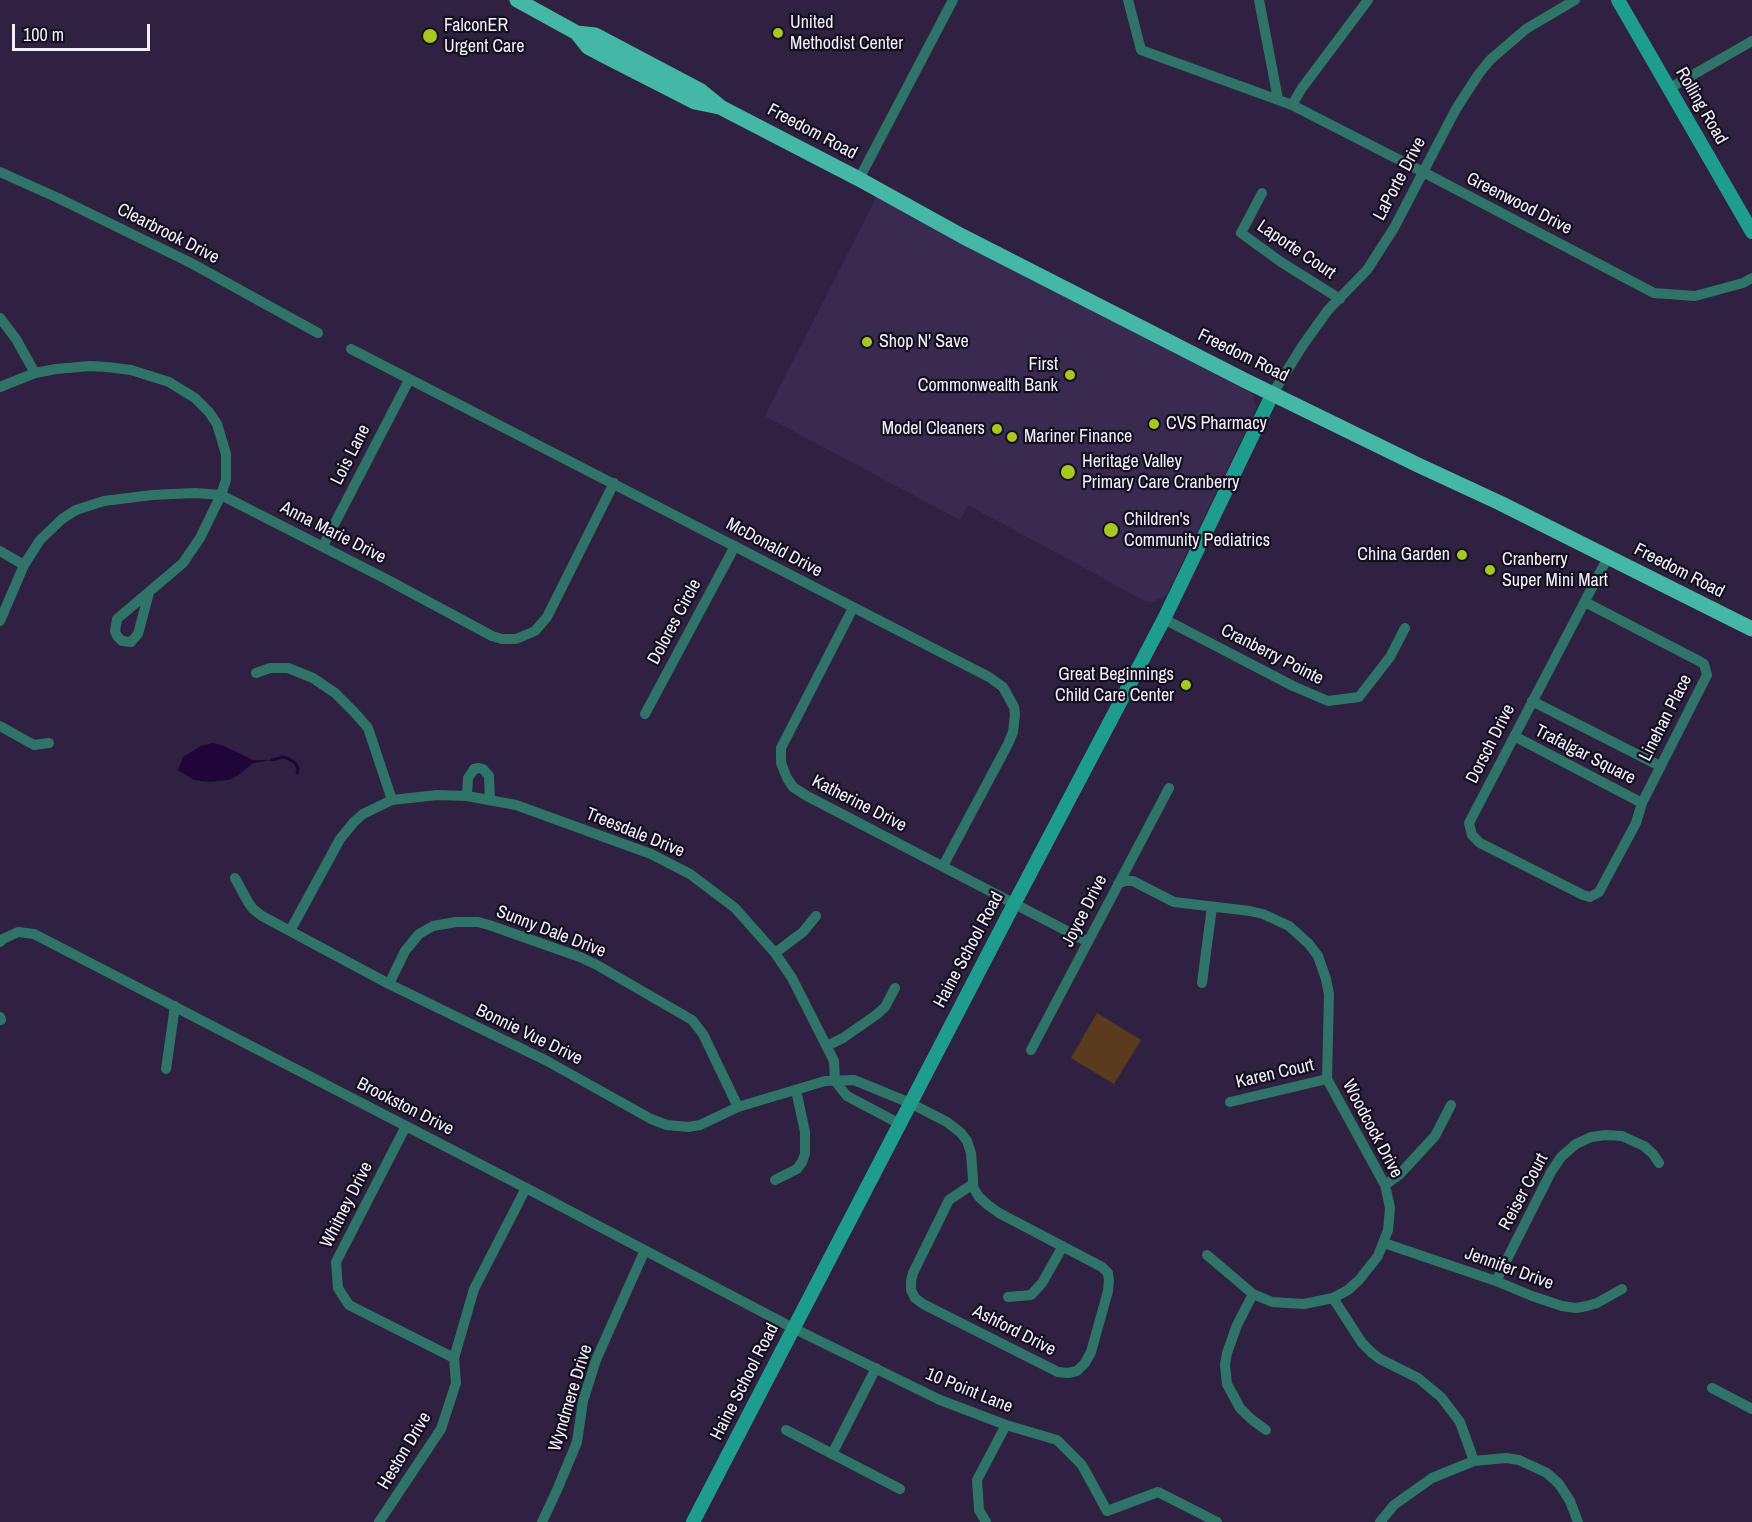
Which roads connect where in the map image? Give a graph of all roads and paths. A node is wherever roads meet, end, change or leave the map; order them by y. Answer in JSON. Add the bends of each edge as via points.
{"nodes":[{"id":1,"x":517,"y":0,"type":"edge"},
{"id":2,"x":953,"y":0,"type":"edge"},
{"id":3,"x":1128,"y":0,"type":"edge"},
{"id":4,"x":1258,"y":0,"type":"edge"},
{"id":5,"x":1368,"y":0,"type":"edge"},
{"id":6,"x":1575,"y":0,"type":"edge"},
{"id":7,"x":1618,"y":0,"type":"edge"},
{"id":8,"x":1752,"y":41,"type":"edge"},
{"id":9,"x":1670,"y":88,"type":"junction"},
{"id":10,"x":1278,"y":99,"type":"junction"},
{"id":11,"x":1292,"y":105,"type":"junction"},
{"id":12,"x":0,"y":172,"type":"edge"},
{"id":13,"x":1423,"y":172,"type":"junction"},
{"id":14,"x":859,"y":179,"type":"junction"},
{"id":15,"x":1262,"y":193,"type":"dead end"},
{"id":16,"x":1752,"y":232,"type":"edge"},
{"id":17,"x":1752,"y":278,"type":"edge"},
{"id":18,"x":1340,"y":299,"type":"junction"},
{"id":19,"x":0,"y":318,"type":"edge"},
{"id":20,"x":318,"y":333,"type":"dead end"},
{"id":21,"x":351,"y":349,"type":"dead end"},
{"id":22,"x":35,"y":373,"type":"junction"},
{"id":23,"x":409,"y":380,"type":"junction"},
{"id":24,"x":0,"y":387,"type":"edge"},
{"id":25,"x":1273,"y":393,"type":"junction"},
{"id":26,"x":614,"y":483,"type":"junction"},
{"id":27,"x":221,"y":495,"type":"junction"},
{"id":28,"x":323,"y":546,"type":"junction"},
{"id":29,"x":735,"y":546,"type":"junction"},
{"id":30,"x":0,"y":551,"type":"edge"},
{"id":31,"x":1608,"y":556,"type":"junction"},
{"id":32,"x":24,"y":565,"type":"junction"},
{"id":33,"x":149,"y":593,"type":"dead end"},
{"id":34,"x":1585,"y":602,"type":"junction"},
{"id":35,"x":853,"y":608,"type":"junction"},
{"id":36,"x":1164,"y":619,"type":"junction"},
{"id":37,"x":0,"y":621,"type":"edge"},
{"id":38,"x":1405,"y":628,"type":"dead end"},
{"id":39,"x":1752,"y":629,"type":"edge"},
{"id":40,"x":256,"y":673,"type":"dead end"},
{"id":41,"x":1532,"y":700,"type":"junction"},
{"id":42,"x":645,"y":714,"type":"dead end"},
{"id":43,"x":0,"y":726,"type":"edge"},
{"id":44,"x":1514,"y":736,"type":"junction"},
{"id":45,"x":49,"y":743,"type":"dead end"},
{"id":46,"x":1660,"y":766,"type":"junction"},
{"id":47,"x":1169,"y":788,"type":"dead end"},
{"id":48,"x":467,"y":795,"type":"junction"},
{"id":49,"x":392,"y":800,"type":"junction"},
{"id":50,"x":490,"y":800,"type":"junction"},
{"id":51,"x":1642,"y":802,"type":"junction"},
{"id":52,"x":943,"y":866,"type":"junction"},
{"id":53,"x":235,"y":878,"type":"dead end"},
{"id":54,"x":1118,"y":884,"type":"junction"},
{"id":55,"x":1583,"y":896,"type":"joint"},
{"id":56,"x":1014,"y":903,"type":"junction"},
{"id":57,"x":1212,"y":907,"type":"junction"},
{"id":58,"x":816,"y":916,"type":"dead end"},
{"id":59,"x":291,"y":931,"type":"junction"},
{"id":60,"x":0,"y":942,"type":"edge"},
{"id":61,"x":1088,"y":942,"type":"junction"},
{"id":62,"x":775,"y":953,"type":"junction"},
{"id":63,"x":1202,"y":983,"type":"dead end"},
{"id":64,"x":389,"y":984,"type":"junction"},
{"id":65,"x":895,"y":988,"type":"dead end"},
{"id":66,"x":175,"y":1006,"type":"junction"},
{"id":67,"x":827,"y":1046,"type":"junction"},
{"id":68,"x":1031,"y":1050,"type":"dead end"},
{"id":69,"x":166,"y":1069,"type":"dead end"},
{"id":70,"x":1327,"y":1079,"type":"junction"},
{"id":71,"x":835,"y":1081,"type":"junction"},
{"id":72,"x":796,"y":1090,"type":"junction"},
{"id":73,"x":1230,"y":1102,"type":"dead end"},
{"id":74,"x":910,"y":1103,"type":"junction"},
{"id":75,"x":1451,"y":1105,"type":"dead end"},
{"id":76,"x":738,"y":1107,"type":"junction"},
{"id":77,"x":900,"y":1124,"type":"junction"},
{"id":78,"x":406,"y":1126,"type":"junction"},
{"id":79,"x":1659,"y":1163,"type":"dead end"},
{"id":80,"x":776,"y":1180,"type":"dead end"},
{"id":81,"x":973,"y":1184,"type":"junction"},
{"id":82,"x":1385,"y":1185,"type":"junction"},
{"id":83,"x":526,"y":1188,"type":"junction"},
{"id":84,"x":1383,"y":1243,"type":"junction"},
{"id":85,"x":1063,"y":1246,"type":"junction"},
{"id":86,"x":645,"y":1250,"type":"junction"},
{"id":87,"x":1207,"y":1255,"type":"dead end"},
{"id":88,"x":1496,"y":1281,"type":"junction"},
{"id":89,"x":1622,"y":1289,"type":"dead end"},
{"id":90,"x":1253,"y":1294,"type":"junction"},
{"id":91,"x":1008,"y":1297,"type":"dead end"},
{"id":92,"x":1333,"y":1298,"type":"junction"},
{"id":93,"x":793,"y":1328,"type":"junction"},
{"id":94,"x":454,"y":1358,"type":"junction"},
{"id":95,"x":876,"y":1368,"type":"junction"},
{"id":96,"x":1712,"y":1388,"type":"dead end"},
{"id":97,"x":1752,"y":1409,"type":"edge"},
{"id":98,"x":1006,"y":1425,"type":"junction"},
{"id":99,"x":786,"y":1430,"type":"dead end"},
{"id":100,"x":1266,"y":1430,"type":"dead end"},
{"id":101,"x":832,"y":1454,"type":"junction"},
{"id":102,"x":1474,"y":1461,"type":"junction"},
{"id":103,"x":900,"y":1489,"type":"dead end"},
{"id":104,"x":1106,"y":1516,"type":"edge"},
{"id":105,"x":379,"y":1522,"type":"edge"},
{"id":106,"x":542,"y":1522,"type":"edge"},
{"id":107,"x":693,"y":1522,"type":"edge"},
{"id":108,"x":986,"y":1522,"type":"edge"},
{"id":109,"x":1216,"y":1522,"type":"edge"},
{"id":110,"x":1380,"y":1522,"type":"edge"},
{"id":111,"x":1578,"y":1522,"type":"edge"}],
"edges":[{"from":1,"to":14,"type":"main road","name":"Freedom Road","via":[[576,33],[588,47],[665,88],[695,102],[722,108]]},
{"from":2,"to":14,"type":"street"},
{"from":3,"to":10,"type":"street","name":"Greenwood Drive","via":[[1141,50]]},
{"from":4,"to":10,"type":"street"},
{"from":5,"to":11,"type":"street"},
{"from":6,"to":13,"type":"street","name":"LaPorte Drive","via":[[1526,29],[1490,60],[1461,100]]},
{"from":7,"to":9,"type":"street","name":"Rolling Road"},
{"from":8,"to":9,"type":"street"},
{"from":9,"to":16,"type":"street","name":"Rolling Road"},
{"from":10,"to":11,"type":"street","name":"Greenwood Drive"},
{"from":11,"to":13,"type":"street","name":"Greenwood Drive"},
{"from":12,"to":20,"type":"street","name":"Clearbrook Drive","via":[[191,263]]},
{"from":13,"to":17,"type":"street","name":"Greenwood Drive","via":[[1654,293],[1695,296]]},
{"from":13,"to":18,"type":"street","name":"LaPorte Drive","via":[[1367,270]]},
{"from":14,"to":25,"type":"main road","name":"Freedom Road","via":[[962,236]]},
{"from":15,"to":18,"type":"street","name":"Laporte Court","via":[[1241,232]]},
{"from":18,"to":25,"type":"street","name":"LaPorte Drive","via":[[1303,345]]},
{"from":19,"to":22,"type":"street"},
{"from":21,"to":23,"type":"street","name":"McDonald Drive"},
{"from":22,"to":24,"type":"street"},
{"from":22,"to":27,"type":"street","via":[[68,367],[107,367],[155,377],[184,390],[209,412],[222,437],[227,466]]},
{"from":23,"to":26,"type":"street","name":"McDonald Drive"},
{"from":23,"to":28,"type":"street","name":"Lois Lane"},
{"from":25,"to":31,"type":"main road","name":"Freedom Road"},
{"from":25,"to":36,"type":"street","name":"Haine School Road"},
{"from":26,"to":28,"type":"street","name":"Anna Marie Drive","via":[[547,617],[535,632],[516,639],[492,636]]},
{"from":26,"to":29,"type":"street","name":"McDonald Drive"},
{"from":27,"to":28,"type":"street","name":"Anna Marie Drive"},
{"from":27,"to":32,"type":"street","name":"Anna Marie Drive","via":[[152,495],[76,510],[54,525]]},
{"from":27,"to":33,"type":"street","via":[[187,558]]},
{"from":29,"to":35,"type":"street","name":"McDonald Drive"},
{"from":29,"to":42,"type":"street","name":"Dolores Circle"},
{"from":30,"to":32,"type":"street"},
{"from":31,"to":34,"type":"street","name":"Dorsch Drive"},
{"from":31,"to":39,"type":"main road","name":"Freedom Road"},
{"from":32,"to":37,"type":"street","name":"Anna Marie Drive"},
{"from":34,"to":41,"type":"street","name":"Dorsch Drive"},
{"from":34,"to":46,"type":"street","name":"Linehan Place","via":[[1704,664],[1707,675]]},
{"from":35,"to":52,"type":"street","name":"McDonald Drive","via":[[996,681],[1014,707],[1008,744]]},
{"from":35,"to":52,"type":"street","name":"Katherine Drive","via":[[781,747],[782,768],[793,787],[807,796]]},
{"from":36,"to":38,"type":"street","name":"Cranberry Pointe","via":[[1328,701],[1359,697],[1390,657]]},
{"from":36,"to":56,"type":"street","name":"Haine School Road"},
{"from":40,"to":49,"type":"street","via":[[288,668],[335,693],[368,728]]},
{"from":41,"to":44,"type":"street","name":"Dorsch Drive"},
{"from":41,"to":46,"type":"street","name":"Trafalgar Square"},
{"from":43,"to":45,"type":"street","via":[[34,745]]},
{"from":44,"to":51,"type":"street","name":"Trafalgar Square"},
{"from":44,"to":55,"type":"street","name":"Dorsch Drive","via":[[1469,823],[1472,835],[1480,843]]},
{"from":46,"to":51,"type":"street","name":"Linehan Place"},
{"from":47,"to":54,"type":"street","name":"Joyce Drive"},
{"from":48,"to":49,"type":"street","name":"Treesdale Drive"},
{"from":48,"to":50,"type":"street","name":"Treesdale Drive"},
{"from":48,"to":50,"type":"street","via":[[471,772],[483,769],[489,776]]},
{"from":49,"to":59,"type":"street","name":"Treesdale Drive","via":[[363,814],[344,833]]},
{"from":50,"to":62,"type":"street","name":"Treesdale Drive","via":[[516,805],[673,865],[735,908]]},
{"from":51,"to":55,"type":"street","name":"Linehan Place","via":[[1636,823],[1599,892]]},
{"from":52,"to":56,"type":"street","name":"Katherine Drive"},
{"from":53,"to":59,"type":"street","name":"Bonnie Vue Drive","via":[[253,909]]},
{"from":54,"to":57,"type":"street","name":"Woodcock Drive","via":[[1133,881],[1174,902]]},
{"from":54,"to":61,"type":"street","name":"Joyce Drive"},
{"from":56,"to":61,"type":"street","name":"Katherine Drive"},
{"from":56,"to":74,"type":"street","name":"Haine School Road"},
{"from":57,"to":63,"type":"street"},
{"from":57,"to":70,"type":"street","name":"Woodcock Drive","via":[[1277,919],[1299,934],[1317,956],[1329,994]]},
{"from":58,"to":62,"type":"street","via":[[803,932]]},
{"from":59,"to":64,"type":"street","name":"Bonnie Vue Drive"},
{"from":60,"to":66,"type":"street","name":"Brookston Drive","via":[[18,932],[34,934]]},
{"from":61,"to":68,"type":"street","name":"Joyce Drive"},
{"from":62,"to":67,"type":"street","name":"Treesdale Drive"},
{"from":64,"to":76,"type":"street","name":"Bonnie Vue Drive","via":[[548,1061],[667,1125],[700,1125]]},
{"from":64,"to":76,"type":"street","name":"Sunny Dale Drive","via":[[409,945],[424,931],[444,923],[478,922],[570,954],[597,965],[692,1020],[704,1034]]},
{"from":65,"to":67,"type":"street","via":[[876,1015]]},
{"from":66,"to":69,"type":"street"},
{"from":66,"to":78,"type":"street","name":"Brookston Drive"},
{"from":67,"to":71,"type":"street","name":"Treesdale Drive","via":[[834,1061]]},
{"from":70,"to":73,"type":"street","name":"Karen Court"},
{"from":70,"to":82,"type":"street","name":"Woodcock Drive"},
{"from":71,"to":72,"type":"street","name":"Bonnie Vue Drive"},
{"from":71,"to":74,"type":"street","name":"Bonnie Vue Drive","via":[[854,1080]]},
{"from":71,"to":77,"type":"street","via":[[847,1096]]},
{"from":72,"to":76,"type":"street","name":"Bonnie Vue Drive"},
{"from":72,"to":80,"type":"street","via":[[805,1132],[805,1154],[797,1169]]},
{"from":74,"to":77,"type":"street","name":"Haine School Road"},
{"from":74,"to":81,"type":"street","via":[[962,1133],[972,1153]]},
{"from":75,"to":82,"type":"street","via":[[1435,1137]]},
{"from":77,"to":93,"type":"street","name":"Haine School Road"},
{"from":78,"to":83,"type":"street","name":"Brookston Drive"},
{"from":78,"to":94,"type":"street","name":"Whitney Drive","via":[[336,1262],[338,1288],[349,1305]]},
{"from":79,"to":88,"type":"street","name":"Reiser Court","via":[[1644,1146],[1622,1136],[1591,1137],[1576,1144],[1551,1172]]},
{"from":81,"to":85,"type":"street","name":"Ashford Drive","via":[[979,1197],[999,1213]]},
{"from":81,"to":85,"type":"street","name":"Ashford Drive","via":[[949,1200],[913,1273],[911,1290],[923,1304],[1058,1372],[1077,1371],[1091,1352],[1109,1281],[1102,1267]]},
{"from":82,"to":84,"type":"street","name":"Woodcock Drive","via":[[1390,1208]]},
{"from":83,"to":86,"type":"street","name":"Brookston Drive"},
{"from":83,"to":94,"type":"street","via":[[474,1289]]},
{"from":84,"to":88,"type":"street","name":"Jennifer Drive"},
{"from":84,"to":92,"type":"street","name":"Woodcock Drive","via":[[1369,1270]]},
{"from":85,"to":91,"type":"street","via":[[1031,1295]]},
{"from":86,"to":93,"type":"street","name":"Brookston Drive"},
{"from":86,"to":106,"type":"street","name":"Wyndmere Drive","via":[[596,1360],[583,1401],[577,1442]]},
{"from":87,"to":90,"type":"street"},
{"from":88,"to":89,"type":"street","name":"Jennifer Drive","via":[[1576,1308],[1597,1303]]},
{"from":90,"to":92,"type":"street","via":[[1287,1304]]},
{"from":90,"to":100,"type":"street","via":[[1237,1325],[1225,1365],[1227,1384],[1240,1408]]},
{"from":92,"to":102,"type":"street","via":[[1371,1352],[1441,1396],[1460,1422]]},
{"from":93,"to":95,"type":"street","name":"10 Point Lane"},
{"from":93,"to":107,"type":"street","name":"Haine School Road"},
{"from":94,"to":105,"type":"street","name":"Heston Drive","via":[[456,1383],[441,1429]]},
{"from":95,"to":98,"type":"street","name":"10 Point Lane","via":[[940,1400]]},
{"from":95,"to":101,"type":"street"},
{"from":96,"to":97,"type":"street"},
{"from":98,"to":104,"type":"street","name":"10 Point Lane","via":[[1057,1440],[1082,1465]]},
{"from":98,"to":108,"type":"street","via":[[977,1480],[979,1510]]},
{"from":99,"to":101,"type":"street"},
{"from":101,"to":103,"type":"street"},
{"from":102,"to":110,"type":"street","via":[[1414,1489]]},
{"from":102,"to":111,"type":"street","via":[[1519,1460],[1547,1473],[1570,1501]]},
{"from":104,"to":109,"type":"street","via":[[1158,1492]]}]}
